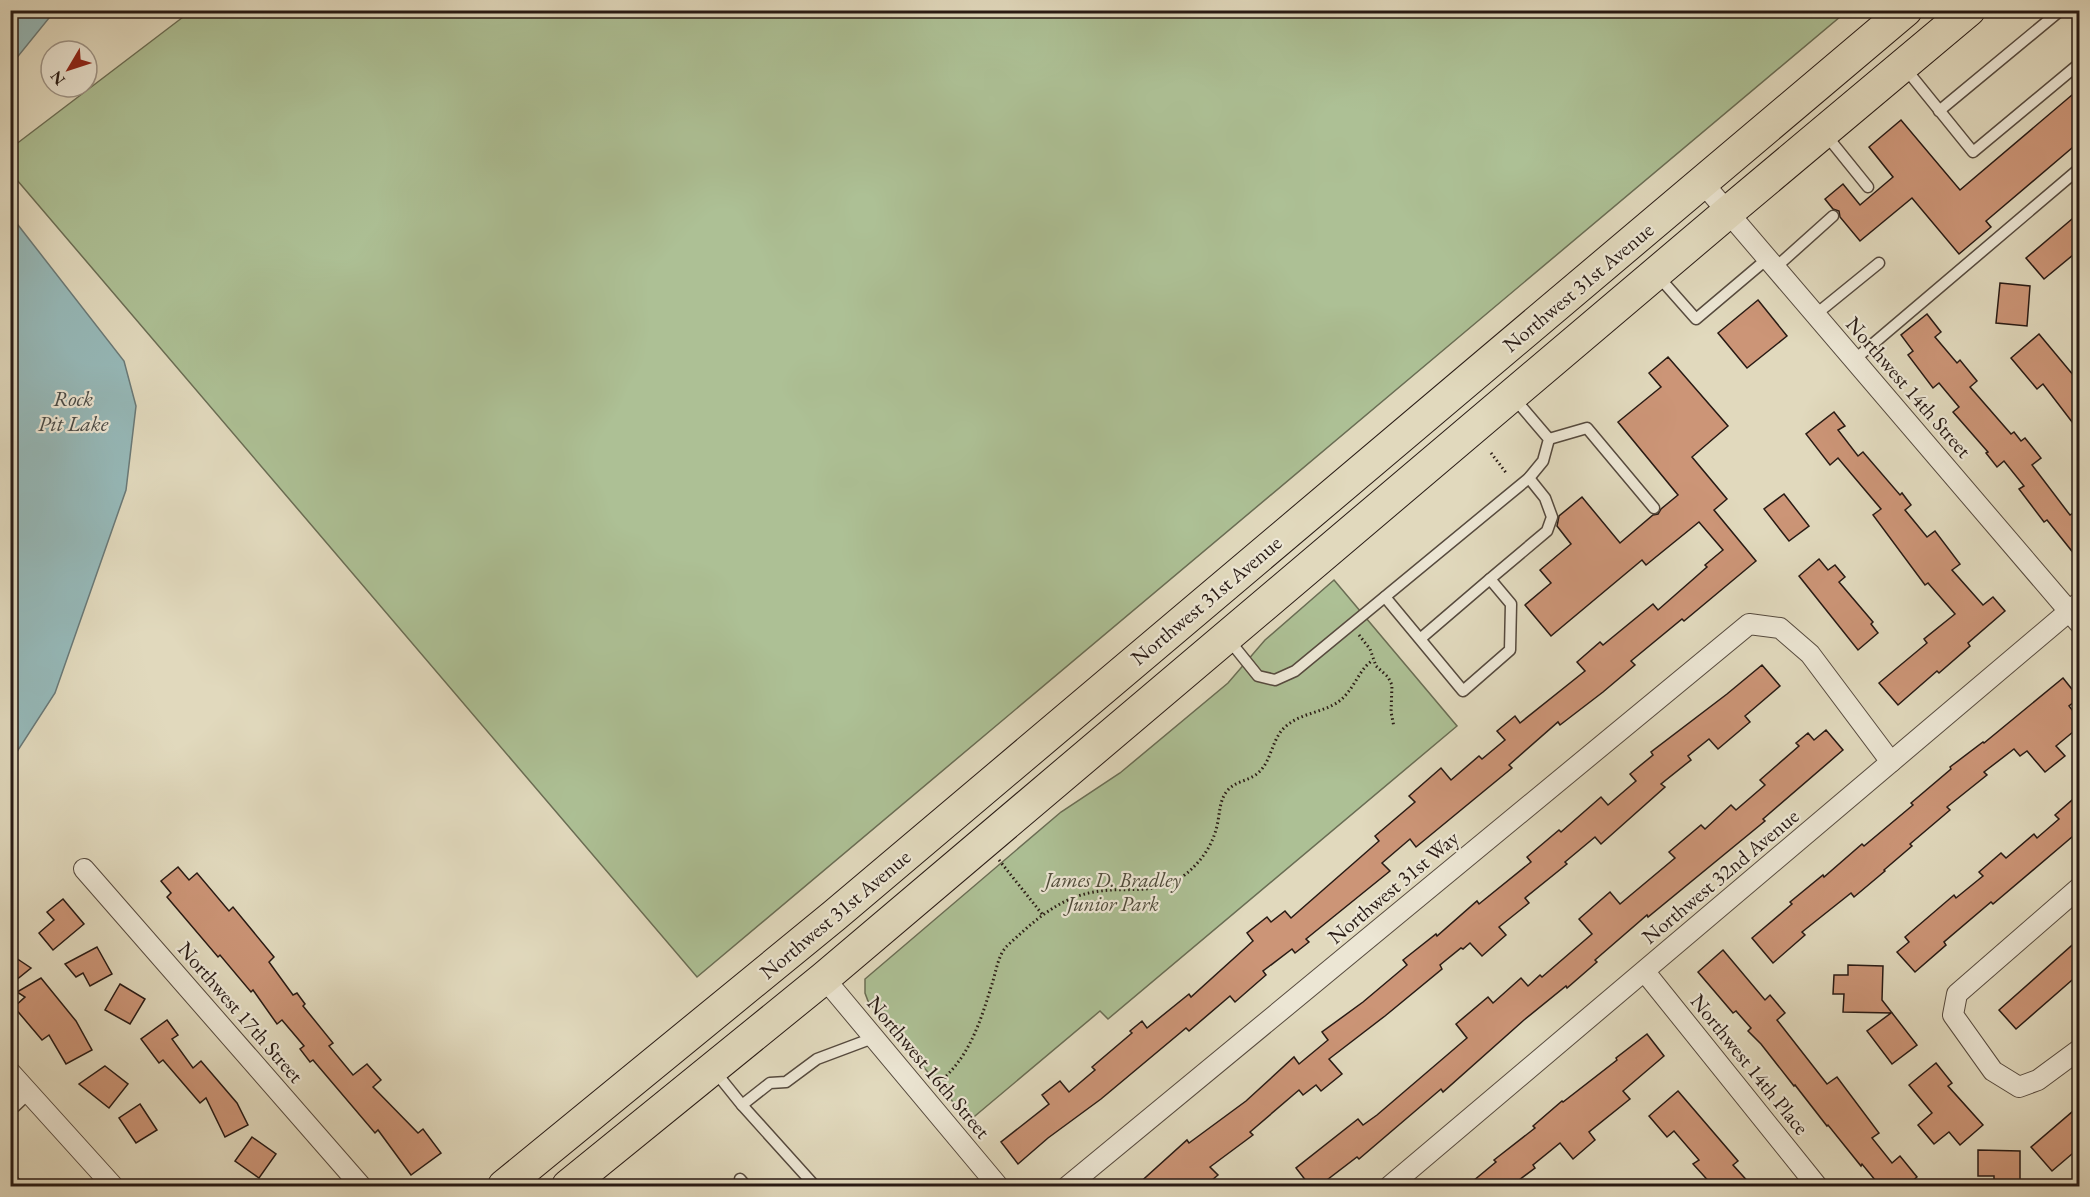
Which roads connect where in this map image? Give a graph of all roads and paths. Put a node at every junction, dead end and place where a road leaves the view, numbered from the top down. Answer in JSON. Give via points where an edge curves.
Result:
{"nodes":[{"id":1,"x":1906,"y":10,"type":"edge"},
{"id":2,"x":1969,"y":10,"type":"edge"},
{"id":3,"x":2061,"y":10,"type":"edge"},
{"id":4,"x":2079,"y":63,"type":"edge"},
{"id":5,"x":1903,"y":66,"type":"junction"},
{"id":6,"x":1939,"y":111,"type":"junction"},
{"id":7,"x":1824,"y":132,"type":"junction"},
{"id":8,"x":2079,"y":168,"type":"edge"},
{"id":9,"x":1702,"y":182,"type":"junction"},
{"id":10,"x":1868,"y":187,"type":"dead end"},
{"id":11,"x":1727,"y":213,"type":"junction"},
{"id":12,"x":1833,"y":216,"type":"dead end"},
{"id":13,"x":1771,"y":263,"type":"junction"},
{"id":14,"x":1879,"y":263,"type":"dead end"},
{"id":15,"x":1656,"y":273,"type":"junction"},
{"id":16,"x":1815,"y":315,"type":"junction"},
{"id":17,"x":1854,"y":360,"type":"junction"},
{"id":18,"x":1512,"y":396,"type":"junction"},
{"id":19,"x":1549,"y":439,"type":"junction"},
{"id":20,"x":1491,"y":453,"type":"dead end"},
{"id":21,"x":1507,"y":474,"type":"dead end"},
{"id":22,"x":1529,"y":478,"type":"junction"},
{"id":23,"x":1654,"y":508,"type":"dead end"},
{"id":24,"x":1490,"y":579,"type":"junction"},
{"id":25,"x":1385,"y":597,"type":"junction"},
{"id":26,"x":2076,"y":612,"type":"edge"},
{"id":27,"x":1357,"y":633,"type":"dead end"},
{"id":28,"x":1226,"y":638,"type":"junction"},
{"id":29,"x":1420,"y":639,"type":"junction"},
{"id":30,"x":1373,"y":660,"type":"junction"},
{"id":31,"x":1394,"y":727,"type":"dead end"},
{"id":32,"x":1891,"y":762,"type":"junction"},
{"id":33,"x":998,"y":859,"type":"dead end"},
{"id":34,"x":84,"y":868,"type":"dead end"},
{"id":35,"x":2079,"y":887,"type":"edge"},
{"id":36,"x":1042,"y":914,"type":"junction"},
{"id":37,"x":835,"y":915,"type":"junction"},
{"id":38,"x":1645,"y":972,"type":"junction"},
{"id":39,"x":824,"y":978,"type":"junction"},
{"id":40,"x":873,"y":1038,"type":"junction"},
{"id":41,"x":2079,"y":1049,"type":"edge"},
{"id":42,"x":712,"y":1068,"type":"junction"},
{"id":43,"x":10,"y":1072,"type":"edge"},
{"id":44,"x":935,"y":1086,"type":"dead end"},
{"id":45,"x":30,"y":1093,"type":"junction"},
{"id":46,"x":742,"y":1105,"type":"junction"},
{"id":47,"x":10,"y":1111,"type":"edge"},
{"id":48,"x":10,"y":1178,"type":"edge"},
{"id":49,"x":511,"y":1184,"type":"edge"},
{"id":50,"x":18,"y":1186,"type":"edge"},
{"id":51,"x":113,"y":1186,"type":"edge"},
{"id":52,"x":361,"y":1186,"type":"edge"},
{"id":53,"x":568,"y":1186,"type":"edge"},
{"id":54,"x":815,"y":1186,"type":"edge"},
{"id":55,"x":998,"y":1186,"type":"edge"},
{"id":56,"x":1068,"y":1186,"type":"edge"},
{"id":57,"x":1390,"y":1186,"type":"edge"},
{"id":58,"x":1817,"y":1186,"type":"edge"}],
"edges":[{"from":1,"to":9,"type":"main road","name":"Northwest 31st Avenue"},
{"from":2,"to":5,"type":"main road","name":"Northwest 31st Avenue"},
{"from":3,"to":6,"type":"lane"},
{"from":4,"to":6,"type":"lane","via":[[1973,152]]},
{"from":5,"to":6,"type":"lane"},
{"from":5,"to":7,"type":"main road","name":"Northwest 31st Avenue"},
{"from":7,"to":10,"type":"lane"},
{"from":7,"to":11,"type":"main road","name":"Northwest 31st Avenue"},
{"from":8,"to":17,"type":"lane"},
{"from":9,"to":11,"type":"street","name":"Northwest 14th Street"},
{"from":9,"to":37,"type":"main road","name":"Northwest 31st Avenue"},
{"from":11,"to":13,"type":"street","name":"Northwest 14th Street"},
{"from":11,"to":15,"type":"main road","name":"Northwest 31st Avenue"},
{"from":12,"to":13,"type":"lane"},
{"from":13,"to":15,"type":"lane","via":[[1696,320]]},
{"from":13,"to":16,"type":"street","name":"Northwest 14th Street"},
{"from":14,"to":16,"type":"lane"},
{"from":15,"to":18,"type":"main road","name":"Northwest 31st Avenue"},
{"from":16,"to":17,"type":"street","name":"Northwest 14th Street"},
{"from":17,"to":26,"type":"street","name":"Northwest 14th Street"},
{"from":18,"to":19,"type":"lane"},
{"from":18,"to":28,"type":"main road","name":"Northwest 31st Avenue"},
{"from":19,"to":22,"type":"lane","via":[[1543,461]]},
{"from":19,"to":23,"type":"lane","via":[[1587,428]]},
{"from":20,"to":21,"type":"path"},
{"from":22,"to":24,"type":"lane","via":[[1545,498],[1552,517],[1547,531]]},
{"from":22,"to":25,"type":"lane"},
{"from":24,"to":29,"type":"lane"},
{"from":24,"to":29,"type":"lane","via":[[1511,604],[1510,650],[1462,691]]},
{"from":25,"to":28,"type":"lane","via":[[1295,671],[1275,680],[1258,676]]},
{"from":25,"to":29,"type":"lane"},
{"from":26,"to":32,"type":"street","name":"Northwest 32nd Avenue"},
{"from":27,"to":30,"type":"path","via":[[1370,649]]},
{"from":28,"to":39,"type":"main road","name":"Northwest 31st Avenue"},
{"from":30,"to":31,"type":"path","via":[[1392,685]]},
{"from":30,"to":36,"type":"path","via":[[1340,701],[1287,725],[1278,735],[1264,767],[1227,791],[1206,854],[1181,878],[1151,889],[1094,892]]},
{"from":32,"to":38,"type":"street","name":"Northwest 32nd Avenue"},
{"from":32,"to":56,"type":"street","name":"Northwest 31st Way","via":[[1810,654],[1780,628],[1749,624]]},
{"from":33,"to":36,"type":"path"},
{"from":34,"to":52,"type":"street","name":"Northwest 17th Street"},
{"from":35,"to":41,"type":"street","via":[[1957,994],[1953,1014],[1993,1071],[2019,1087],[2038,1080]]},
{"from":36,"to":44,"type":"path","via":[[1005,948],[969,1048]]},
{"from":37,"to":39,"type":"main road","via":[[821,938],[819,958]]},
{"from":37,"to":49,"type":"main road","name":"Northwest 31st Avenue"},
{"from":38,"to":57,"type":"street","name":"Northwest 32nd Avenue"},
{"from":38,"to":58,"type":"street","name":"Northwest 14th Place"},
{"from":39,"to":40,"type":"street","name":"Northwest 16th Street"},
{"from":39,"to":42,"type":"main road","name":"Northwest 31st Avenue"},
{"from":40,"to":46,"type":"lane","via":[[817,1059],[786,1082],[770,1083]]},
{"from":40,"to":55,"type":"street","name":"Northwest 16th Street"},
{"from":42,"to":46,"type":"lane"},
{"from":42,"to":53,"type":"main road","name":"Northwest 31st Avenue"},
{"from":43,"to":45,"type":"street"},
{"from":45,"to":47,"type":"lane"},
{"from":45,"to":51,"type":"street"},
{"from":46,"to":54,"type":"lane"},
{"from":48,"to":50,"type":"lane"}]}
